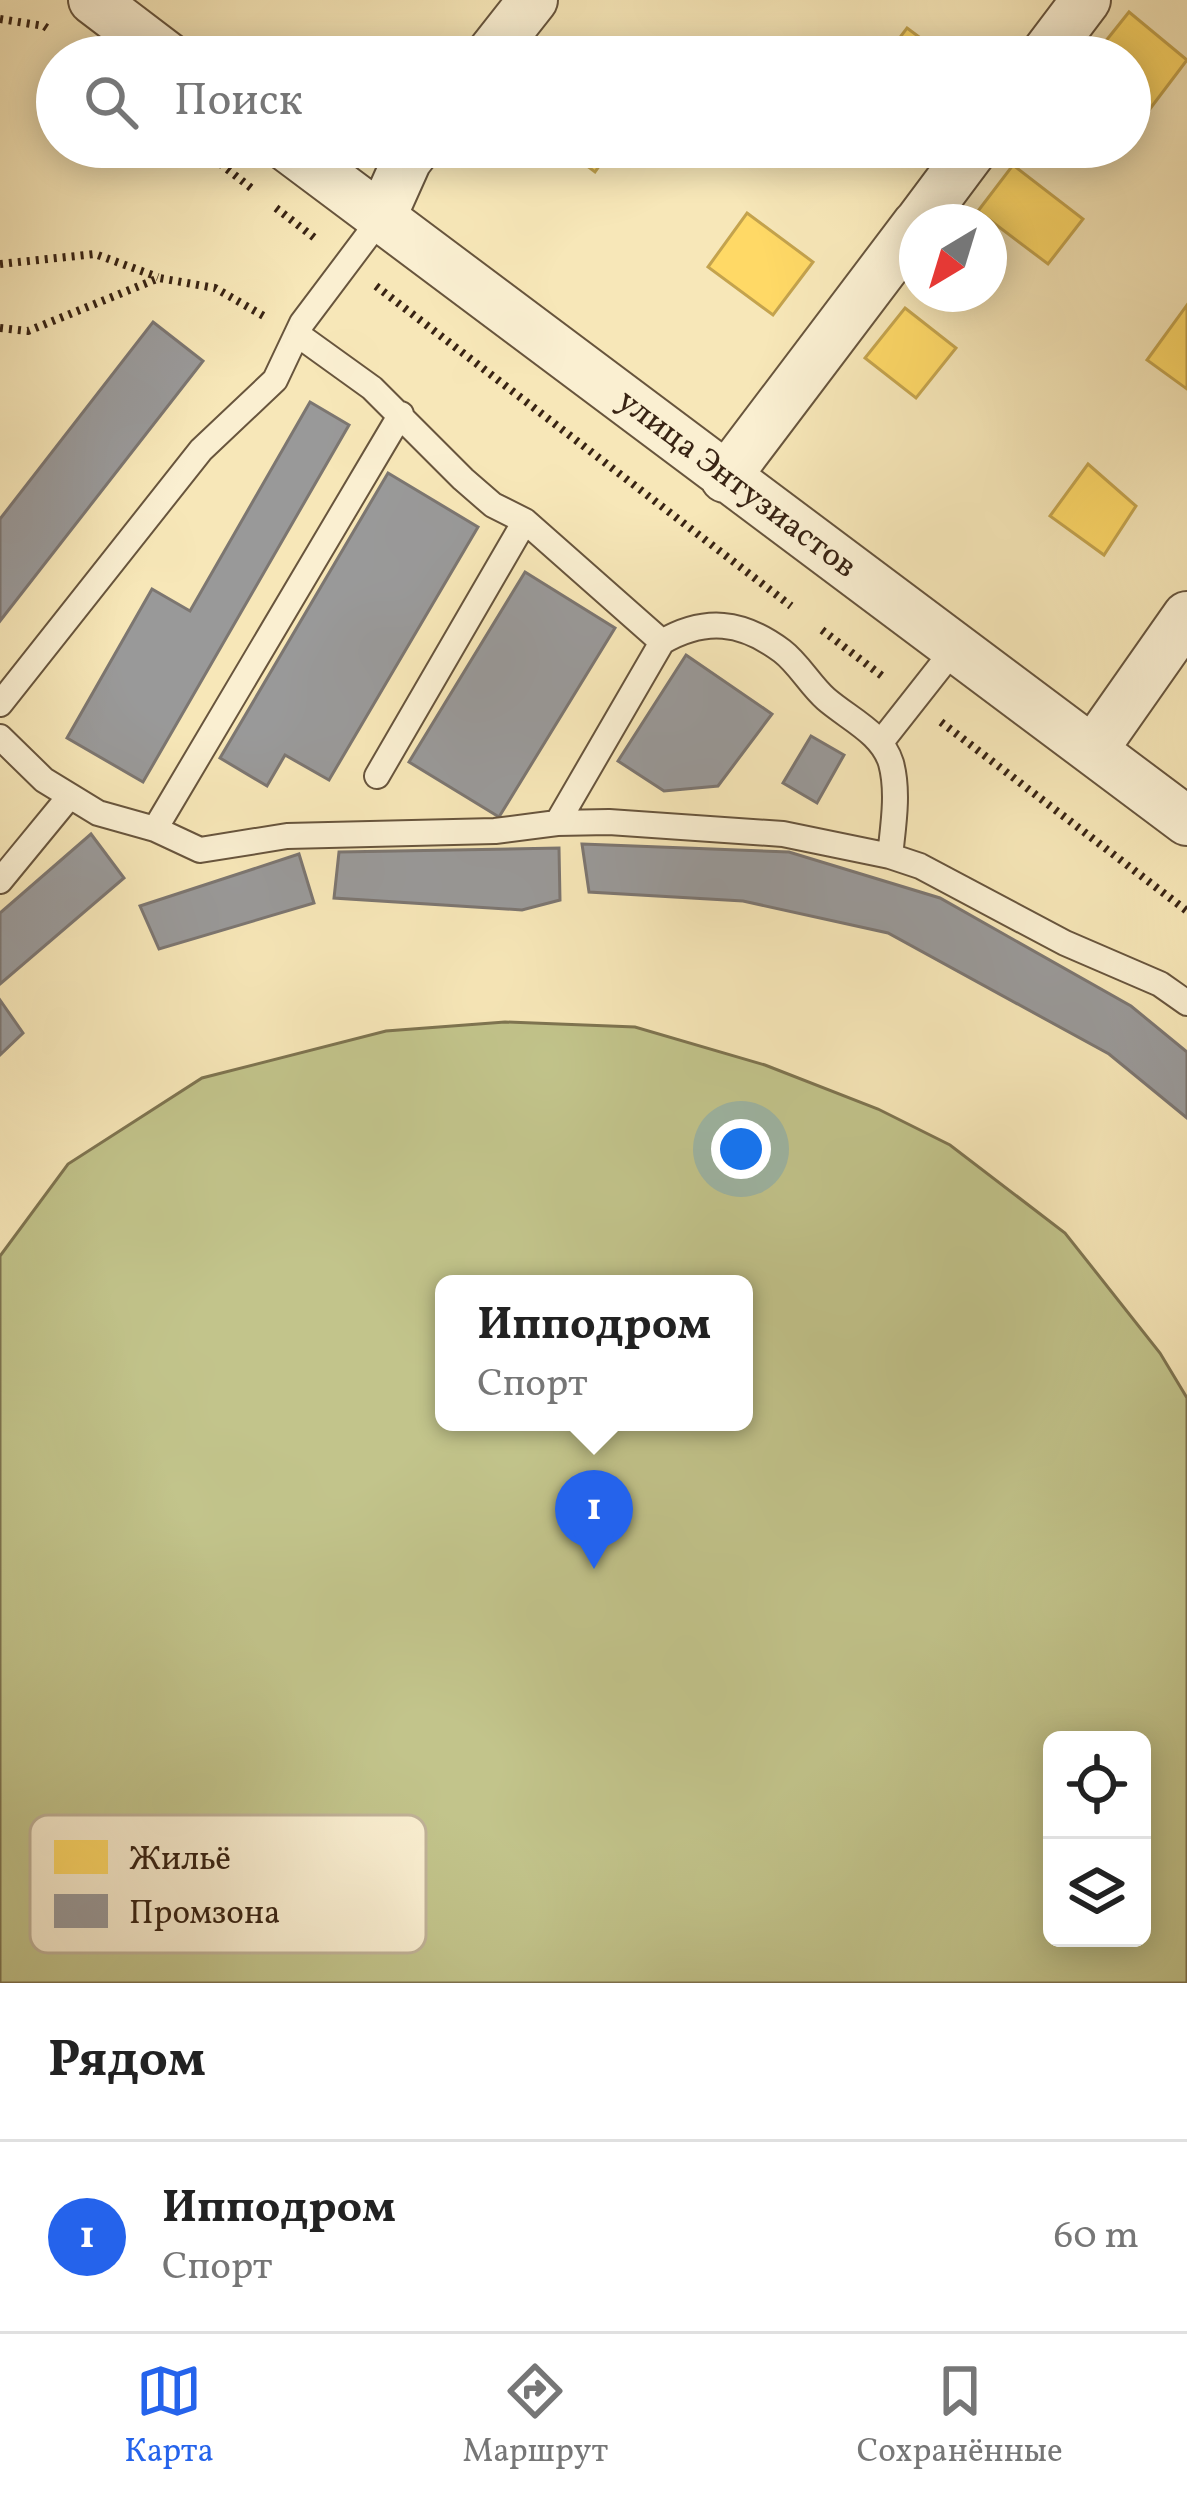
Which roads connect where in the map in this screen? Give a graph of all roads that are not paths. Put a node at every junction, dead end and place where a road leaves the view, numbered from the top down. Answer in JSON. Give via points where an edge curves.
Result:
{"nodes":[{"id":1,"x":93,"y":0,"type":"edge"},
{"id":2,"x":533,"y":0,"type":"edge"},
{"id":3,"x":1086,"y":0,"type":"edge"},
{"id":4,"x":140,"y":36,"type":"edge"},
{"id":5,"x":505,"y":36,"type":"edge"},
{"id":6,"x":1059,"y":36,"type":"edge"},
{"id":7,"x":315,"y":168,"type":"edge"},
{"id":8,"x":403,"y":168,"type":"edge"},
{"id":9,"x":959,"y":168,"type":"edge"},
{"id":10,"x":932,"y":204,"type":"edge"},
{"id":11,"x":381,"y":218,"type":"junction"},
{"id":12,"x":899,"y":248,"type":"edge"},
{"id":13,"x":297,"y":334,"type":"junction"},
{"id":14,"x":400,"y":414,"type":"junction"},
{"id":15,"x":725,"y":478,"type":"junction"},
{"id":16,"x":525,"y":521,"type":"junction"},
{"id":17,"x":1187,"y":616,"type":"edge"},
{"id":18,"x":662,"y":642,"type":"junction"},
{"id":19,"x":955,"y":647,"type":"junction"},
{"id":20,"x":0,"y":704,"type":"edge"},
{"id":21,"x":0,"y":736,"type":"edge"},
{"id":22,"x":881,"y":742,"type":"junction"},
{"id":23,"x":1093,"y":750,"type":"junction"},
{"id":24,"x":377,"y":776,"type":"dead end"},
{"id":25,"x":69,"y":796,"type":"junction"},
{"id":26,"x":1187,"y":821,"type":"edge"},
{"id":27,"x":556,"y":823,"type":"junction"},
{"id":28,"x":155,"y":829,"type":"junction"},
{"id":29,"x":890,"y":856,"type":"junction"},
{"id":30,"x":0,"y":881,"type":"edge"},
{"id":31,"x":1187,"y":1003,"type":"edge"}],
"edges":[{"from":1,"to":4,"type":"street"},
{"from":2,"to":5,"type":"street"},
{"from":3,"to":6,"type":"street"},
{"from":7,"to":11,"type":"street","name":"улица Энтузиастов"},
{"from":8,"to":11,"type":"street"},
{"from":9,"to":10,"type":"street"},
{"from":11,"to":13,"type":"lane"},
{"from":11,"to":15,"type":"street","name":"улица Энтузиастов"},
{"from":12,"to":15,"type":"street"},
{"from":13,"to":14,"type":"lane"},
{"from":13,"to":20,"type":"lane","via":[[275,380],[201,450]]},
{"from":14,"to":16,"type":"lane","via":[[493,505]]},
{"from":14,"to":28,"type":"lane"},
{"from":15,"to":19,"type":"street","name":"улица Энтузиастов"},
{"from":16,"to":18,"type":"lane"},
{"from":16,"to":24,"type":"lane"},
{"from":17,"to":23,"type":"street"},
{"from":18,"to":22,"type":"lane","via":[[688,627],[746,632],[783,652]]},
{"from":18,"to":27,"type":"lane"},
{"from":19,"to":22,"type":"lane"},
{"from":19,"to":23,"type":"street","name":"улица Энтузиастов"},
{"from":21,"to":25,"type":"lane"},
{"from":22,"to":29,"type":"lane","via":[[895,794]]},
{"from":23,"to":26,"type":"street","name":"улица Энтузиастов"},
{"from":25,"to":28,"type":"lane"},
{"from":25,"to":30,"type":"lane"},
{"from":27,"to":28,"type":"lane","via":[[287,836],[200,850]]},
{"from":27,"to":29,"type":"lane","via":[[783,834]]},
{"from":29,"to":31,"type":"lane"}]}
